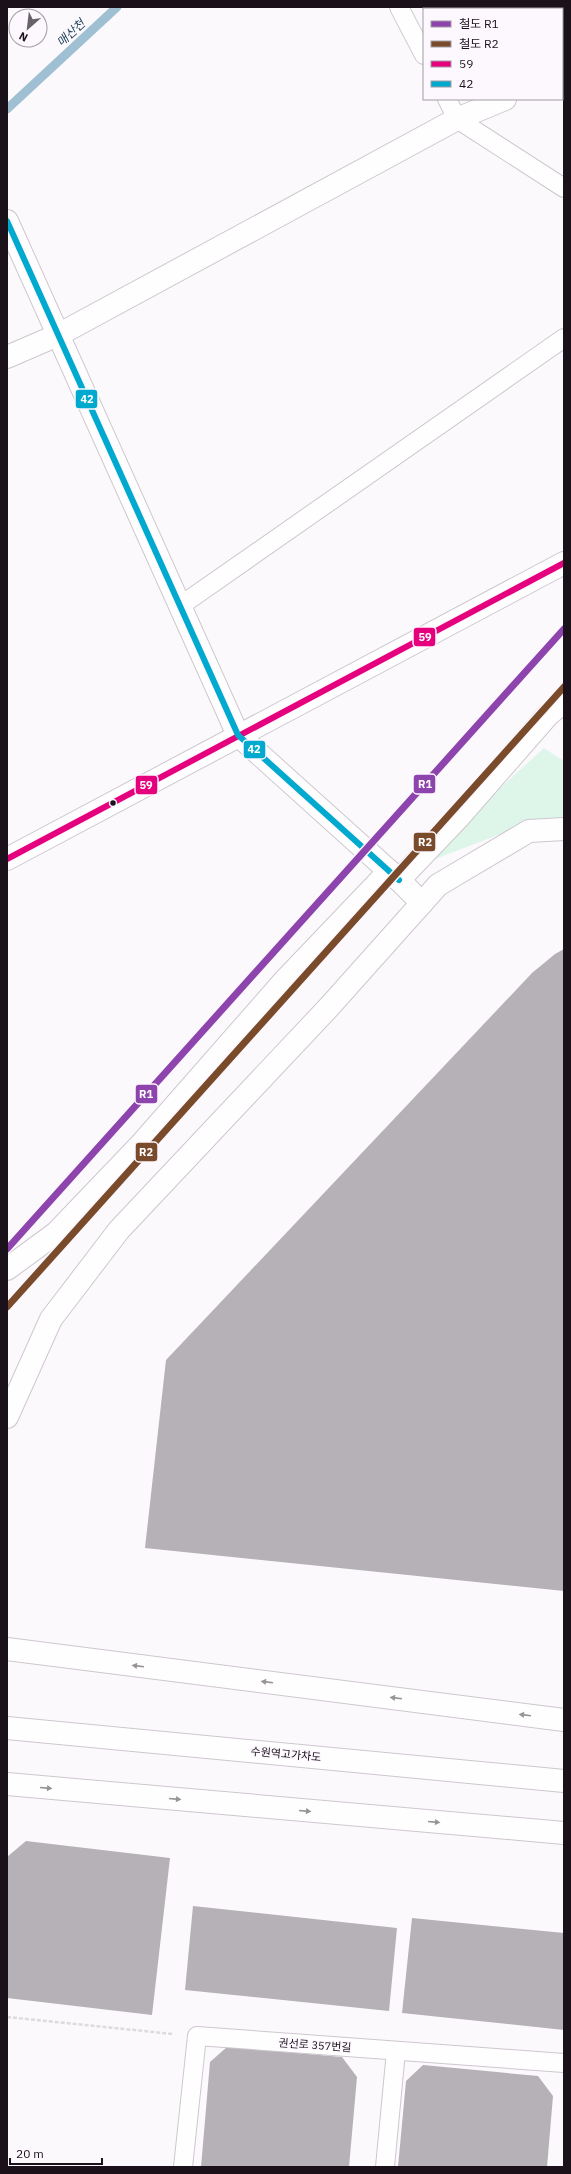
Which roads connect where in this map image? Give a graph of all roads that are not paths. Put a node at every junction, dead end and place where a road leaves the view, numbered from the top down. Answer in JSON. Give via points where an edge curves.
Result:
{"nodes":[{"id":1,"x":399,"y":7,"type":"edge"},
{"id":2,"x":423,"y":53,"type":"edge"},
{"id":3,"x":448,"y":100,"type":"edge"},
{"id":4,"x":503,"y":100,"type":"edge"},
{"id":5,"x":457,"y":119,"type":"junction"},
{"id":6,"x":564,"y":188,"type":"edge"},
{"id":7,"x":7,"y":221,"type":"edge"},
{"id":8,"x":58,"y":335,"type":"junction"},
{"id":9,"x":564,"y":338,"type":"edge"},
{"id":10,"x":7,"y":357,"type":"edge"},
{"id":11,"x":564,"y":563,"type":"edge"},
{"id":12,"x":180,"y":606,"type":"junction"},
{"id":13,"x":564,"y":702,"type":"edge"},
{"id":14,"x":238,"y":735,"type":"junction"},
{"id":15,"x":564,"y":828,"type":"edge"},
{"id":16,"x":7,"y":859,"type":"edge"},
{"id":17,"x":394,"y":876,"type":"junction"},
{"id":18,"x":422,"y":903,"type":"junction"},
{"id":19,"x":7,"y":1269,"type":"edge"},
{"id":20,"x":7,"y":1417,"type":"edge"},
{"id":21,"x":7,"y":1649,"type":"edge"},
{"id":22,"x":564,"y":1720,"type":"edge"},
{"id":23,"x":7,"y":1728,"type":"edge"},
{"id":24,"x":564,"y":1781,"type":"edge"},
{"id":25,"x":7,"y":1784,"type":"edge"},
{"id":26,"x":564,"y":1833,"type":"edge"},
{"id":27,"x":396,"y":2051,"type":"junction"},
{"id":28,"x":564,"y":2063,"type":"edge"},
{"id":29,"x":183,"y":2167,"type":"edge"},
{"id":30,"x":385,"y":2167,"type":"edge"}],
"edges":[{"from":1,"to":2,"type":"lane"},
{"from":3,"to":5,"type":"lane"},
{"from":4,"to":5,"type":"street"},
{"from":5,"to":6,"type":"lane"},
{"from":5,"to":8,"type":"street"},
{"from":7,"to":8,"type":"street"},
{"from":8,"to":10,"type":"street"},
{"from":8,"to":12,"type":"street"},
{"from":9,"to":12,"type":"lane"},
{"from":11,"to":14,"type":"street"},
{"from":12,"to":14,"type":"street"},
{"from":13,"to":17,"type":"street","via":[[548,716],[459,817]]},
{"from":14,"to":16,"type":"street"},
{"from":14,"to":17,"type":"street"},
{"from":15,"to":18,"type":"street","via":[[529,831],[438,885]]},
{"from":17,"to":18,"type":"street"},
{"from":17,"to":19,"type":"street","via":[[285,980],[143,1142],[56,1233]]},
{"from":18,"to":20,"type":"street","via":[[329,1007],[119,1230],[51,1319]]},
{"from":22,"to":21,"type":"street","one_way":true},
{"from":23,"to":24,"type":"street","name":"수원역고가차도"},
{"from":25,"to":26,"type":"street","one_way":true},
{"from":27,"to":28,"type":"lane","name":"권선로 357번길"},
{"from":27,"to":29,"type":"lane","name":"권선로 357번길","via":[[197,2036]]},
{"from":27,"to":30,"type":"lane"}]}
